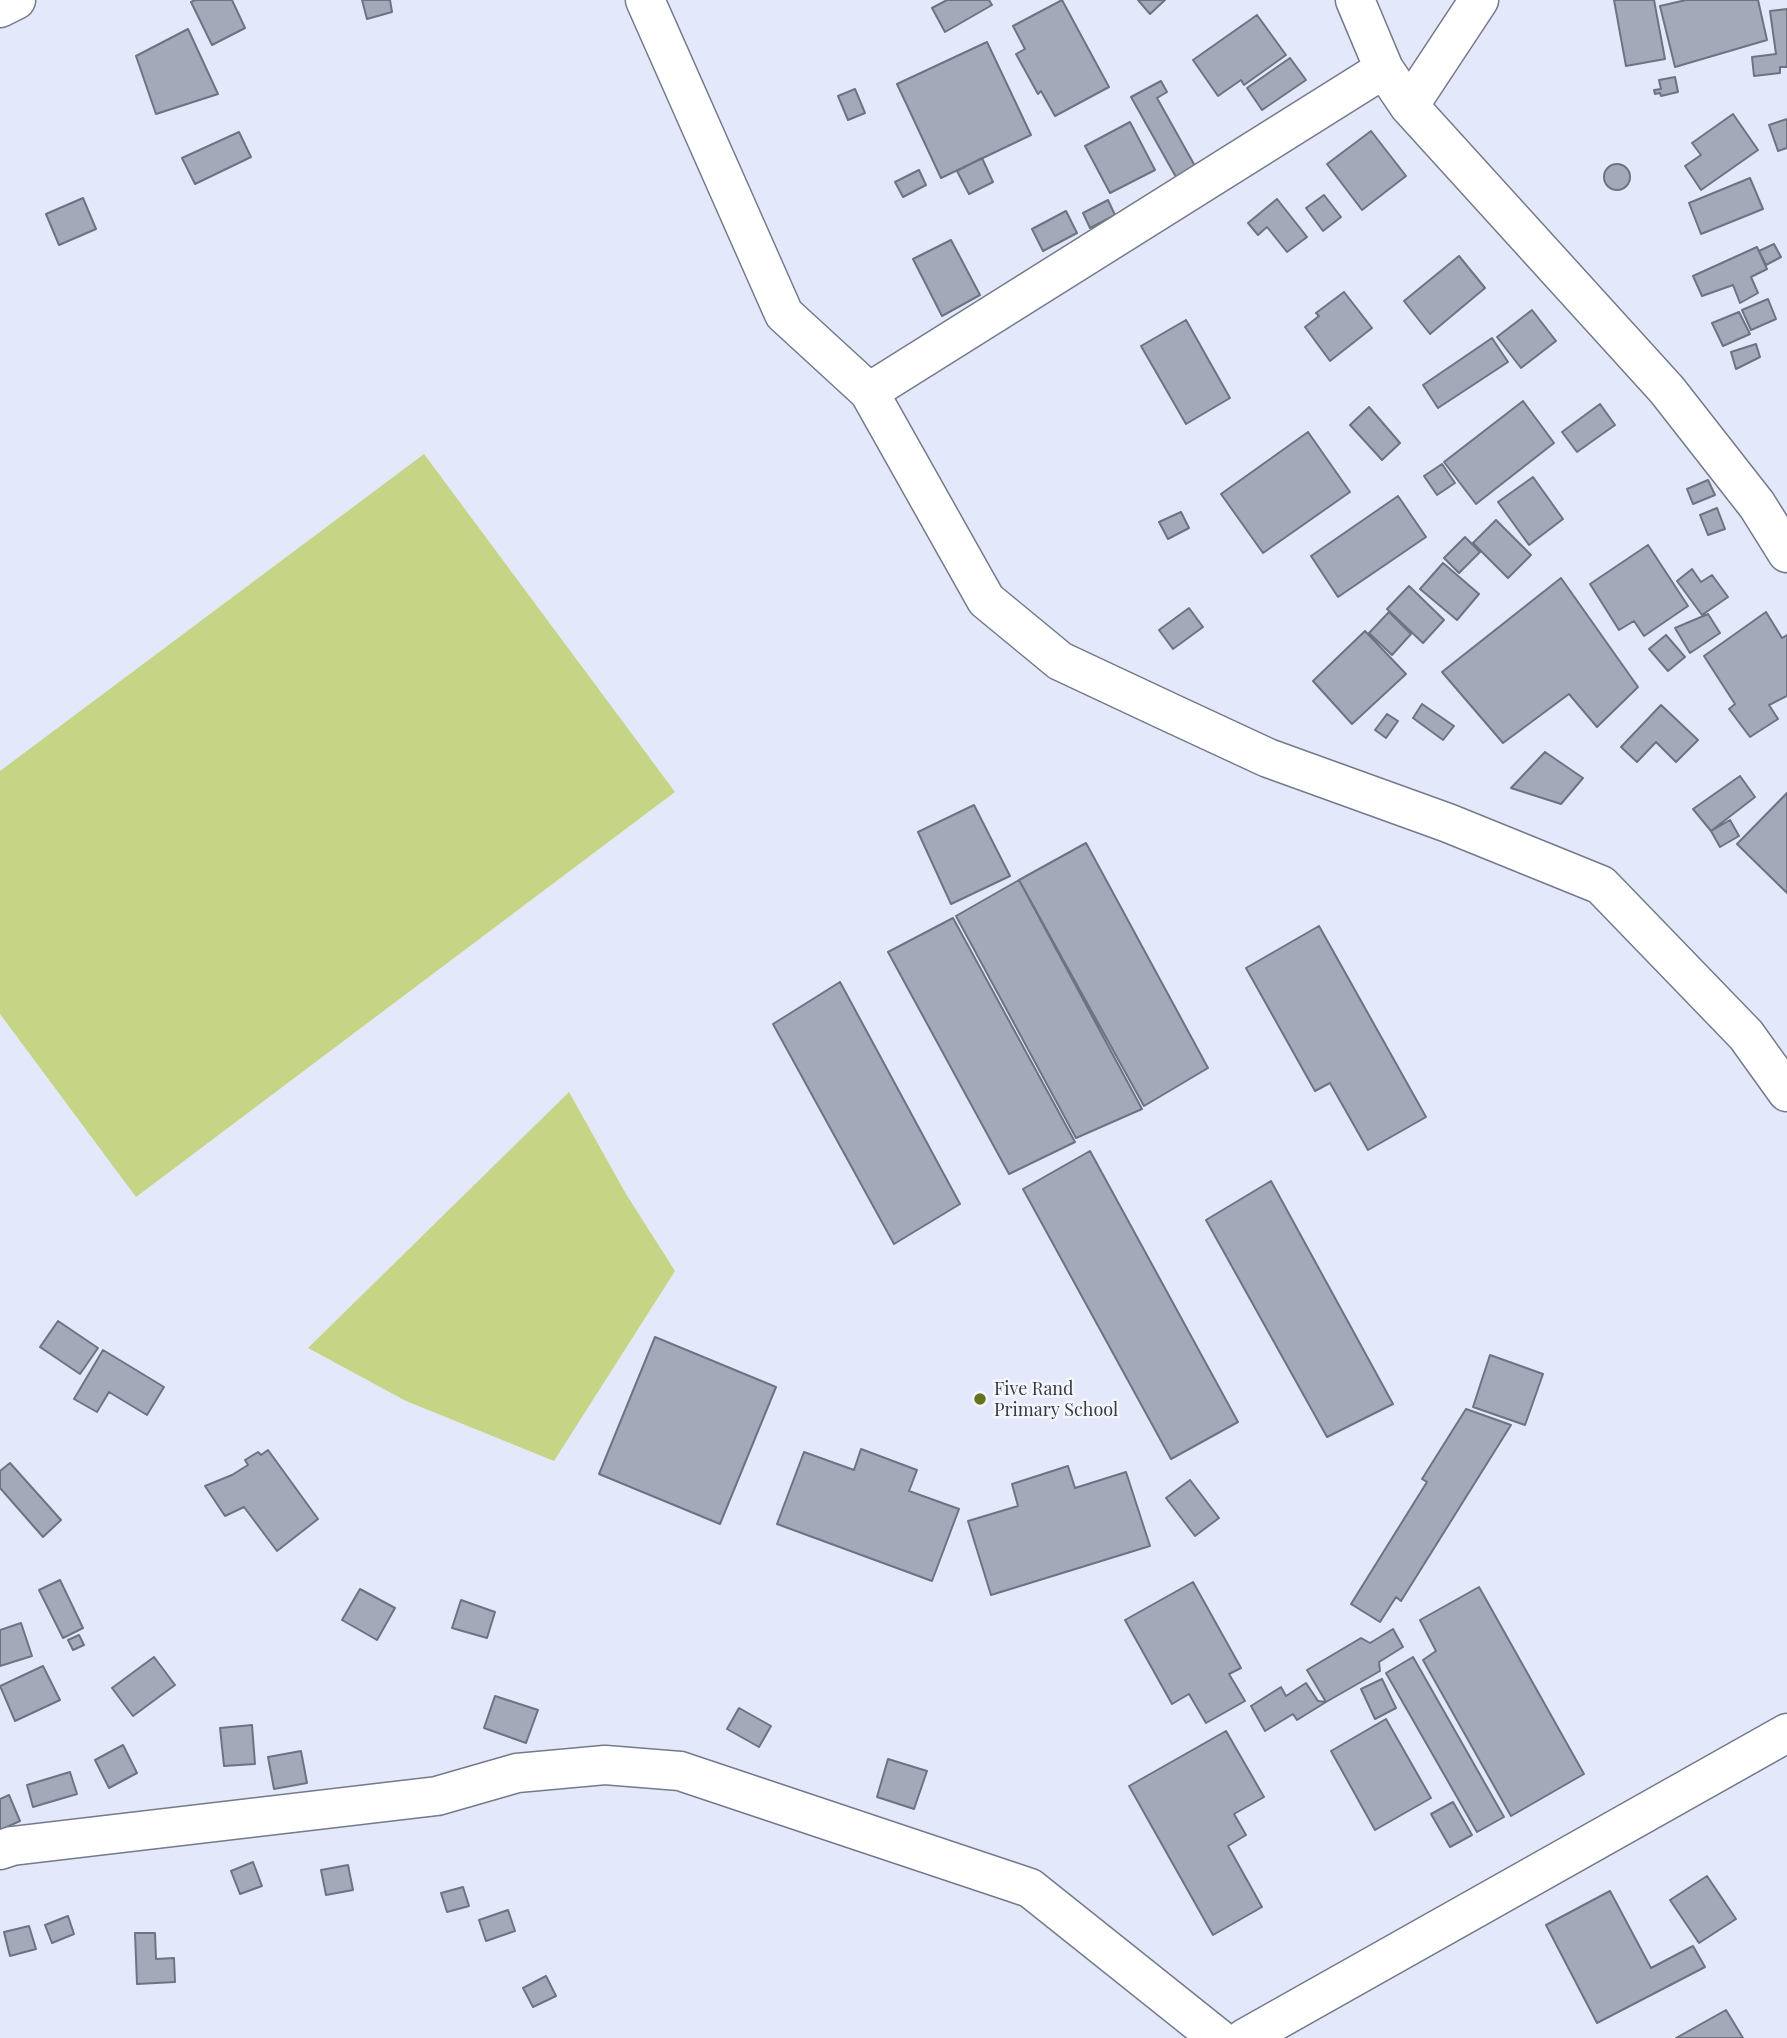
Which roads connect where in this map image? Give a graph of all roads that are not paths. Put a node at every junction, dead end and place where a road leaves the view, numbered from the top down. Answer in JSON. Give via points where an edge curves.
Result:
{"nodes":[{"id":1,"x":16,"y":0,"type":"edge"},
{"id":2,"x":645,"y":0,"type":"edge"},
{"id":3,"x":1355,"y":0,"type":"edge"},
{"id":4,"x":1479,"y":0,"type":"edge"},
{"id":5,"x":0,"y":8,"type":"edge"},
{"id":6,"x":1384,"y":69,"type":"junction"},
{"id":7,"x":1409,"y":106,"type":"junction"},
{"id":8,"x":869,"y":391,"type":"junction"},
{"id":9,"x":1787,"y":553,"type":"edge"},
{"id":10,"x":1787,"y":1092,"type":"edge"},
{"id":11,"x":1787,"y":1733,"type":"edge"},
{"id":12,"x":0,"y":1850,"type":"edge"},
{"id":13,"x":1218,"y":2038,"type":"edge"},
{"id":14,"x":1245,"y":2038,"type":"edge"}],
"edges":[{"from":1,"to":5,"type":"street"},
{"from":2,"to":8,"type":"street","via":[[784,314]]},
{"from":3,"to":6,"type":"street"},
{"from":4,"to":7,"type":"street"},
{"from":6,"to":7,"type":"street"},
{"from":6,"to":8,"type":"street"},
{"from":7,"to":9,"type":"street","via":[[1667,390],[1757,505]]},
{"from":8,"to":10,"type":"street","via":[[986,600],[1059,661],[1268,758],[1601,885],[1746,1035]]},
{"from":11,"to":14,"type":"street"},
{"from":12,"to":13,"type":"street","via":[[437,1796],[517,1773],[605,1765],[680,1771],[1030,1888]]}]}
